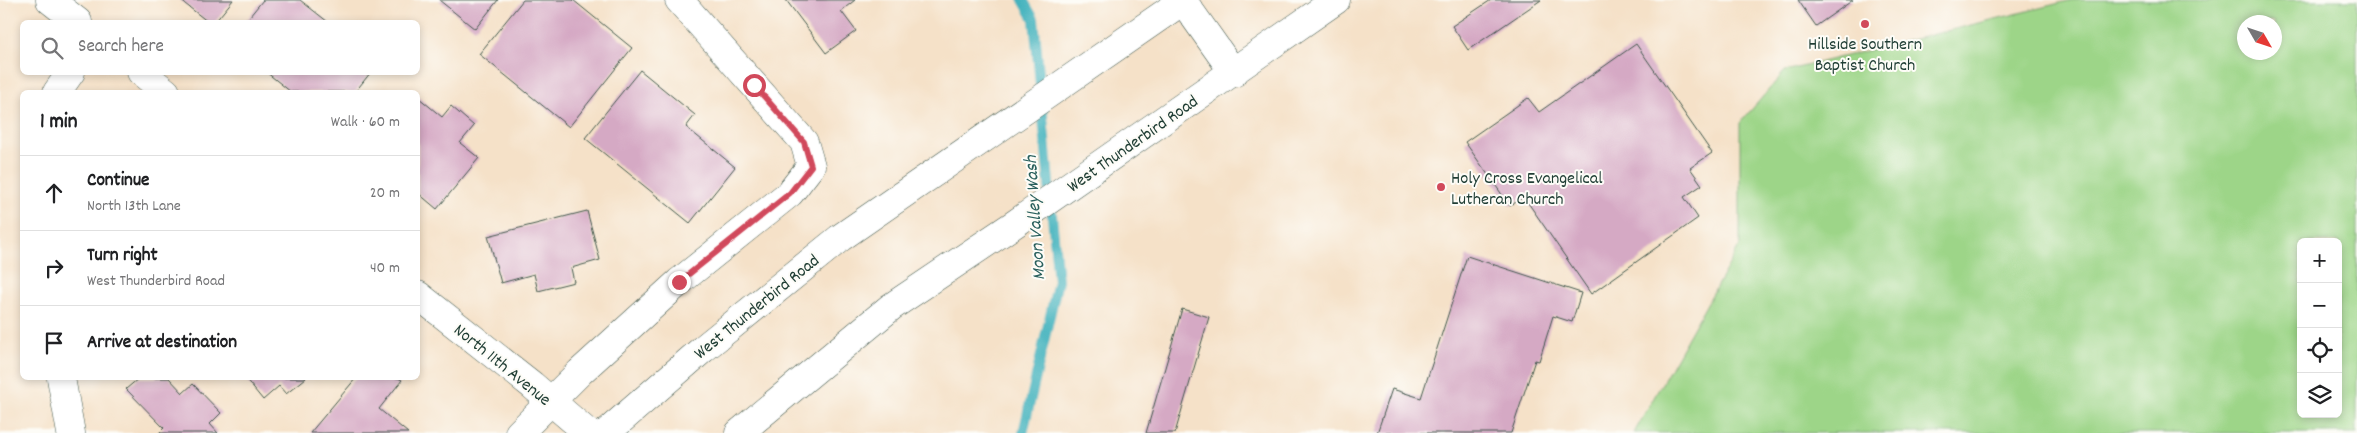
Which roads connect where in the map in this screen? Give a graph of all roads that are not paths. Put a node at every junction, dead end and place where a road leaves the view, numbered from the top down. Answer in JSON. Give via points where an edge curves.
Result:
{"nodes":[{"id":1,"x":50,"y":0,"type":"edge"},
{"id":2,"x":678,"y":0,"type":"edge"},
{"id":3,"x":1184,"y":0,"type":"edge"},
{"id":4,"x":1336,"y":0,"type":"edge"},
{"id":5,"x":75,"y":20,"type":"edge"},
{"id":6,"x":1234,"y":73,"type":"junction"},
{"id":7,"x":69,"y":75,"type":"edge"},
{"id":8,"x":145,"y":75,"type":"edge"},
{"id":9,"x":58,"y":90,"type":"edge"},
{"id":10,"x":164,"y":90,"type":"edge"},
{"id":11,"x":420,"y":297,"type":"edge"},
{"id":12,"x":62,"y":380,"type":"edge"},
{"id":13,"x":550,"y":401,"type":"junction"},
{"id":14,"x":71,"y":433,"type":"edge"},
{"id":15,"x":519,"y":433,"type":"edge"},
{"id":16,"x":588,"y":433,"type":"edge"},
{"id":17,"x":606,"y":433,"type":"edge"},
{"id":18,"x":739,"y":433,"type":"edge"}],
"edges":[{"from":1,"to":5,"type":"main road"},
{"from":2,"to":13,"type":"main road","via":[[804,142],[811,166],[790,193],[679,282]]},
{"from":3,"to":6,"type":"main road"},
{"from":3,"to":17,"type":"main road","name":"West Thunderbird Road","via":[[840,238]]},
{"from":4,"to":6,"type":"main road","name":"West Thunderbird Road"},
{"from":6,"to":18,"type":"main road","name":"West Thunderbird Road","via":[[891,307]]},
{"from":7,"to":9,"type":"main road"},
{"from":8,"to":10,"type":"main road"},
{"from":11,"to":13,"type":"main road","name":"North 11th Avenue"},
{"from":12,"to":14,"type":"main road"},
{"from":13,"to":15,"type":"main road"},
{"from":13,"to":16,"type":"main road","name":"North 11th Avenue"}]}
